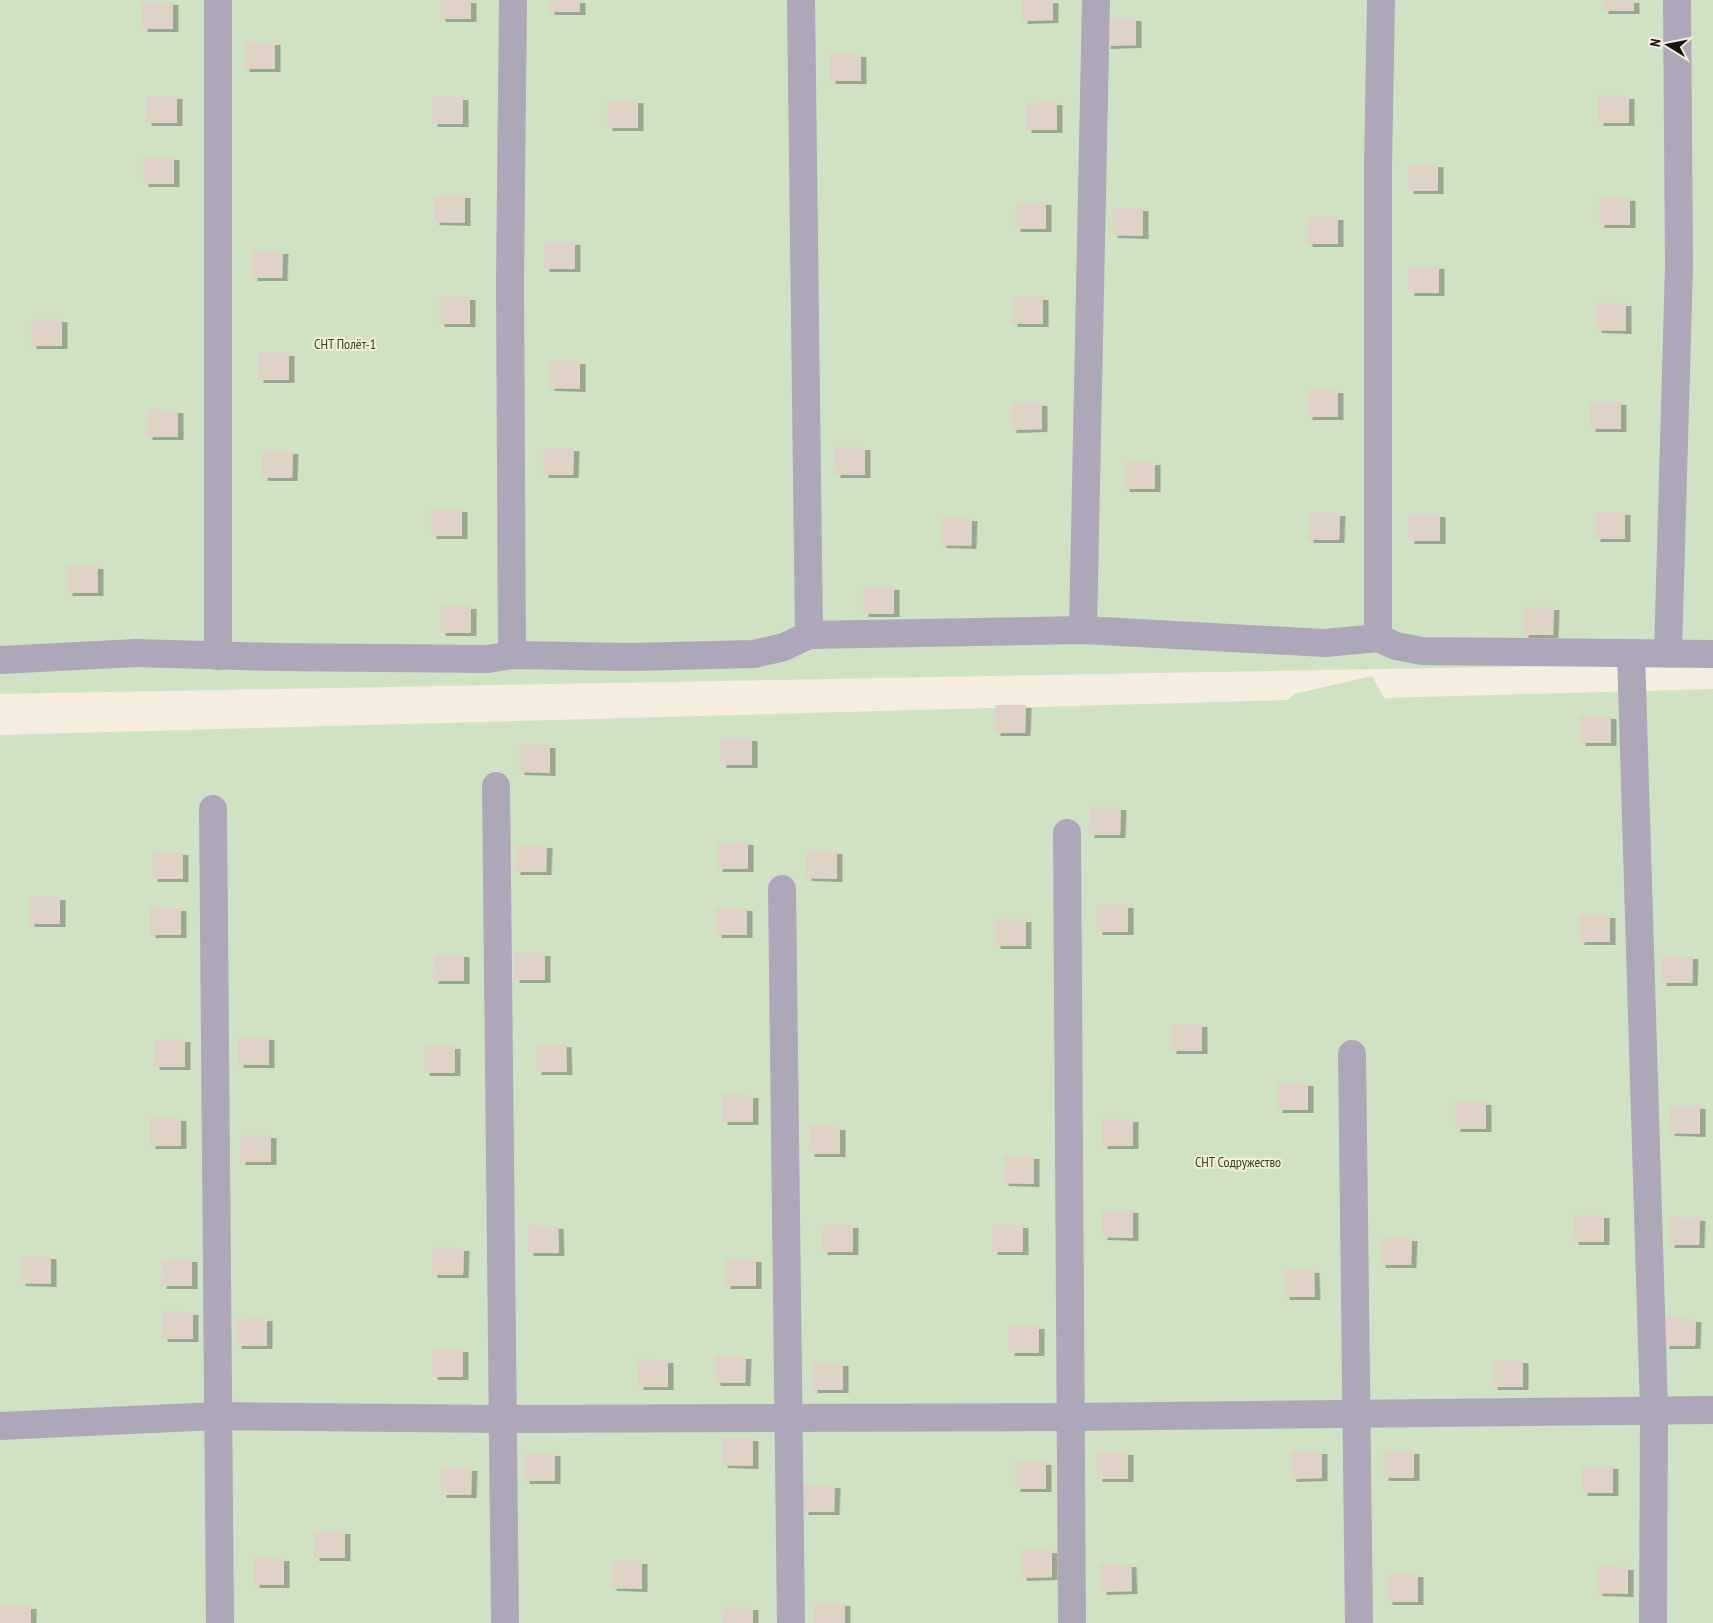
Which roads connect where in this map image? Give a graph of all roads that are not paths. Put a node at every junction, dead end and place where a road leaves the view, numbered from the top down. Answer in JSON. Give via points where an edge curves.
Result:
{"nodes":[{"id":1,"x":218,"y":0,"type":"edge"},
{"id":2,"x":513,"y":0,"type":"edge"},
{"id":3,"x":801,"y":0,"type":"edge"},
{"id":4,"x":1096,"y":0,"type":"edge"},
{"id":5,"x":1381,"y":0,"type":"edge"},
{"id":6,"x":1677,"y":0,"type":"edge"},
{"id":7,"x":1082,"y":630,"type":"junction"},
{"id":8,"x":808,"y":636,"type":"junction"},
{"id":9,"x":1378,"y":638,"type":"junction"},
{"id":10,"x":1631,"y":653,"type":"junction"},
{"id":11,"x":1668,"y":653,"type":"junction"},
{"id":12,"x":1713,"y":654,"type":"edge"},
{"id":13,"x":512,"y":655,"type":"junction"},
{"id":14,"x":218,"y":656,"type":"junction"},
{"id":15,"x":0,"y":660,"type":"edge"},
{"id":16,"x":496,"y":786,"type":"dead end"},
{"id":17,"x":214,"y":809,"type":"dead end"},
{"id":18,"x":1067,"y":833,"type":"dead end"},
{"id":19,"x":782,"y":889,"type":"dead end"},
{"id":20,"x":1352,"y":1054,"type":"dead end"},
{"id":21,"x":1654,"y":1410,"type":"junction"},
{"id":22,"x":1713,"y":1410,"type":"edge"},
{"id":23,"x":1357,"y":1412,"type":"junction"},
{"id":24,"x":217,"y":1416,"type":"junction"},
{"id":25,"x":787,"y":1417,"type":"junction"},
{"id":26,"x":1069,"y":1417,"type":"junction"},
{"id":27,"x":501,"y":1419,"type":"junction"},
{"id":28,"x":0,"y":1426,"type":"edge"},
{"id":29,"x":220,"y":1623,"type":"edge"},
{"id":30,"x":505,"y":1623,"type":"edge"},
{"id":31,"x":791,"y":1623,"type":"edge"},
{"id":32,"x":1072,"y":1623,"type":"edge"},
{"id":33,"x":1359,"y":1623,"type":"edge"},
{"id":34,"x":1653,"y":1623,"type":"edge"}],
"edges":[{"from":1,"to":14,"type":"street"},
{"from":2,"to":13,"type":"street","via":[[510,283]]},
{"from":3,"to":8,"type":"street"},
{"from":4,"to":7,"type":"street"},
{"from":5,"to":9,"type":"street"},
{"from":6,"to":11,"type":"street","via":[[1679,266]]},
{"from":7,"to":8,"type":"street"},
{"from":7,"to":9,"type":"street","via":[[1325,643]]},
{"from":8,"to":13,"type":"street","via":[[784,647],[754,654]]},
{"from":9,"to":10,"type":"street","via":[[1396,646],[1422,651]]},
{"from":10,"to":11,"type":"street"},
{"from":10,"to":21,"type":"street"},
{"from":11,"to":12,"type":"street"},
{"from":13,"to":14,"type":"street","via":[[488,659]]},
{"from":14,"to":15,"type":"street","via":[[136,653]]},
{"from":16,"to":27,"type":"street"},
{"from":17,"to":24,"type":"street"},
{"from":18,"to":26,"type":"street"},
{"from":19,"to":25,"type":"street"},
{"from":20,"to":23,"type":"street"},
{"from":21,"to":22,"type":"street"},
{"from":21,"to":23,"type":"street"},
{"from":21,"to":34,"type":"street"},
{"from":23,"to":26,"type":"street"},
{"from":23,"to":33,"type":"street"},
{"from":24,"to":27,"type":"street"},
{"from":24,"to":28,"type":"street"},
{"from":24,"to":29,"type":"street"},
{"from":25,"to":26,"type":"street"},
{"from":25,"to":27,"type":"street"},
{"from":25,"to":31,"type":"street"},
{"from":26,"to":32,"type":"street"},
{"from":27,"to":30,"type":"street"}]}
